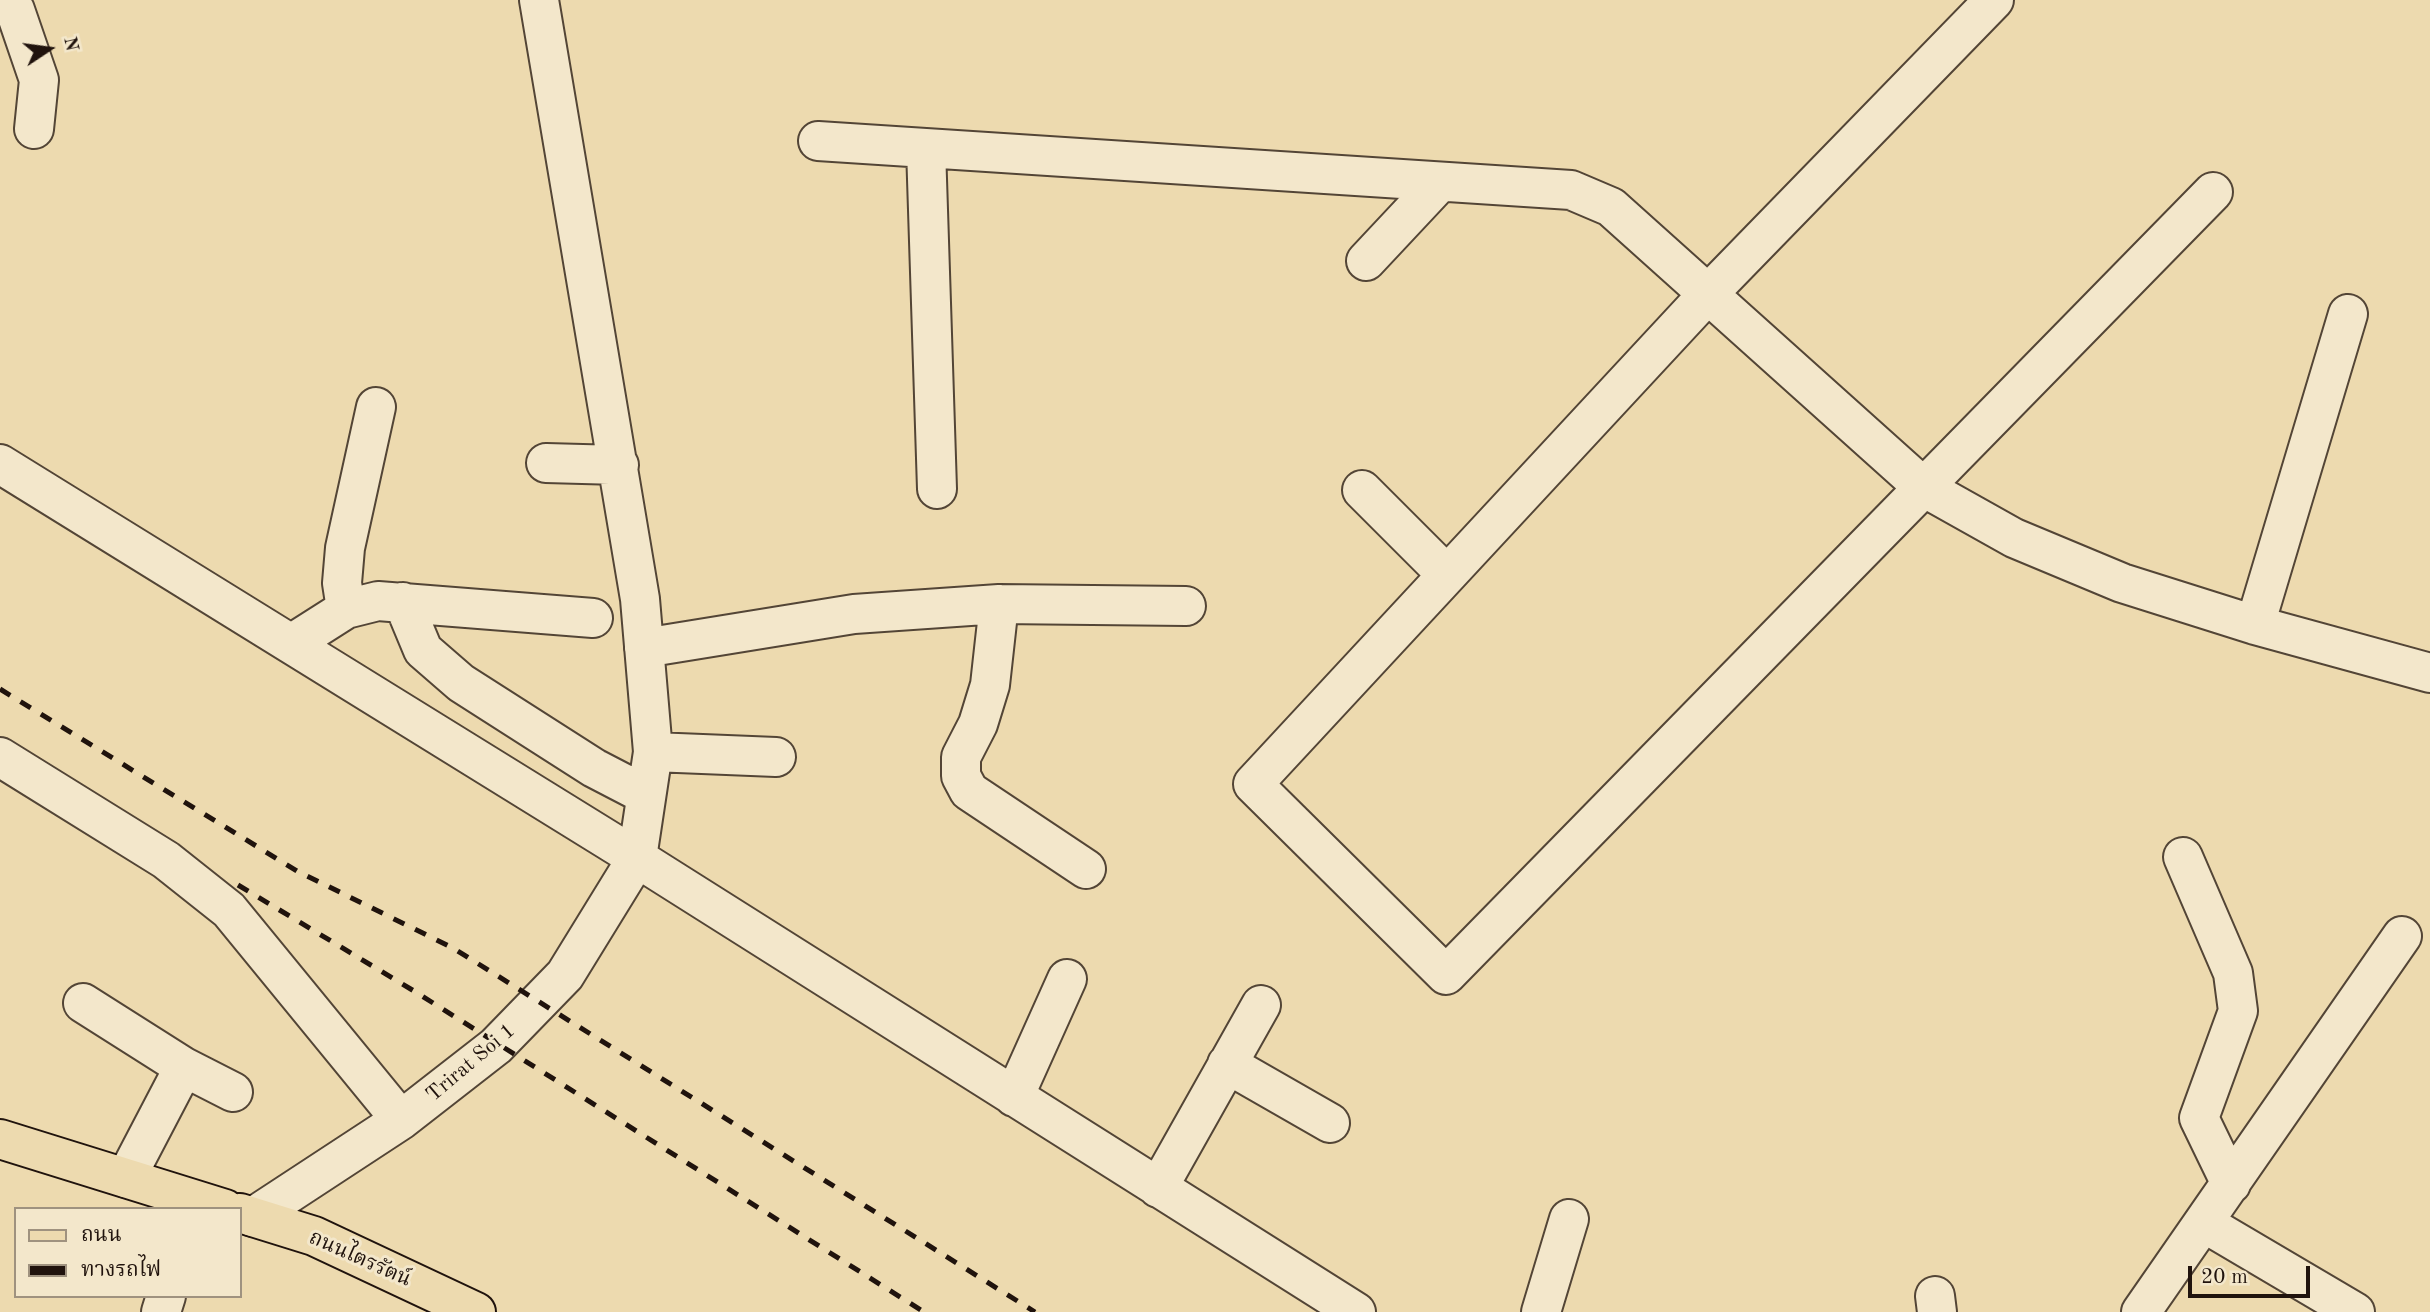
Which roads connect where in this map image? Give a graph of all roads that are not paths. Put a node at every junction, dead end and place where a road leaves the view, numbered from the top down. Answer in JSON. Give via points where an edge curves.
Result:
{"nodes":[{"id":1,"x":1,"y":0,"type":"edge"},
{"id":2,"x":539,"y":0,"type":"edge"},
{"id":3,"x":1994,"y":0,"type":"edge"},
{"id":4,"x":34,"y":129,"type":"dead end"},
{"id":5,"x":818,"y":141,"type":"dead end"},
{"id":6,"x":926,"y":148,"type":"junction"},
{"id":7,"x":1440,"y":182,"type":"junction"},
{"id":8,"x":2213,"y":192,"type":"dead end"},
{"id":9,"x":1366,"y":261,"type":"dead end"},
{"id":10,"x":1707,"y":295,"type":"junction"},
{"id":11,"x":2348,"y":314,"type":"dead end"},
{"id":12,"x":376,"y":407,"type":"dead end"},
{"id":13,"x":546,"y":463,"type":"dead end"},
{"id":14,"x":0,"y":464,"type":"edge"},
{"id":15,"x":619,"y":466,"type":"junction"},
{"id":16,"x":1923,"y":486,"type":"junction"},
{"id":17,"x":937,"y":489,"type":"dead end"},
{"id":18,"x":1362,"y":490,"type":"dead end"},
{"id":19,"x":1447,"y":575,"type":"junction"},
{"id":20,"x":403,"y":601,"type":"junction"},
{"id":21,"x":999,"y":604,"type":"junction"},
{"id":22,"x":1186,"y":606,"type":"dead end"},
{"id":23,"x":346,"y":608,"type":"junction"},
{"id":24,"x":593,"y":618,"type":"dead end"},
{"id":25,"x":2255,"y":625,"type":"junction"},
{"id":26,"x":291,"y":644,"type":"junction"},
{"id":27,"x":644,"y":649,"type":"junction"},
{"id":28,"x":2430,"y":673,"type":"edge"},
{"id":29,"x":653,"y":752,"type":"junction"},
{"id":30,"x":0,"y":757,"type":"edge"},
{"id":31,"x":776,"y":757,"type":"dead end"},
{"id":32,"x":646,"y":795,"type":"junction"},
{"id":33,"x":2183,"y":857,"type":"dead end"},
{"id":34,"x":637,"y":858,"type":"junction"},
{"id":35,"x":1086,"y":869,"type":"dead end"},
{"id":36,"x":2402,"y":936,"type":"dead end"},
{"id":37,"x":1067,"y":979,"type":"dead end"},
{"id":38,"x":83,"y":1003,"type":"dead end"},
{"id":39,"x":1261,"y":1005,"type":"dead end"},
{"id":40,"x":1227,"y":1064,"type":"junction"},
{"id":41,"x":184,"y":1067,"type":"junction"},
{"id":42,"x":233,"y":1092,"type":"dead end"},
{"id":43,"x":1014,"y":1097,"type":"junction"},
{"id":44,"x":401,"y":1120,"type":"junction"},
{"id":45,"x":1330,"y":1123,"type":"dead end"},
{"id":46,"x":0,"y":1139,"type":"edge"},
{"id":47,"x":126,"y":1178,"type":"junction"},
{"id":48,"x":2231,"y":1184,"type":"junction"},
{"id":49,"x":1158,"y":1188,"type":"junction"},
{"id":50,"x":213,"y":1207,"type":"edge"},
{"id":51,"x":228,"y":1207,"type":"edge"},
{"id":52,"x":242,"y":1216,"type":"edge"},
{"id":53,"x":1569,"y":1219,"type":"dead end"},
{"id":54,"x":2204,"y":1223,"type":"junction"},
{"id":55,"x":476,"y":1312,"type":"edge"},
{"id":56,"x":1356,"y":1312,"type":"edge"},
{"id":57,"x":1541,"y":1312,"type":"edge"},
{"id":58,"x":2141,"y":1312,"type":"edge"},
{"id":59,"x":2355,"y":1312,"type":"edge"}],
"edges":[{"from":1,"to":4,"type":"street","via":[[15,10],[39,80]]},
{"from":2,"to":15,"type":"street"},
{"from":3,"to":10,"type":"street"},
{"from":5,"to":6,"type":"street"},
{"from":6,"to":7,"type":"street"},
{"from":6,"to":17,"type":"street"},
{"from":7,"to":9,"type":"street"},
{"from":7,"to":10,"type":"street","via":[[1571,190],[1611,207]]},
{"from":8,"to":16,"type":"street"},
{"from":10,"to":16,"type":"street"},
{"from":10,"to":19,"type":"street"},
{"from":11,"to":25,"type":"street"},
{"from":12,"to":23,"type":"street","via":[[345,548],[342,583]]},
{"from":13,"to":15,"type":"street"},
{"from":14,"to":26,"type":"street"},
{"from":15,"to":27,"type":"street"},
{"from":16,"to":19,"type":"street","via":[[1446,975],[1253,784]]},
{"from":16,"to":25,"type":"street","via":[[2014,538],[2122,583]]},
{"from":18,"to":19,"type":"street"},
{"from":20,"to":23,"type":"street"},
{"from":20,"to":24,"type":"street"},
{"from":20,"to":32,"type":"street","via":[[423,650],[461,683],[593,768]]},
{"from":21,"to":22,"type":"street"},
{"from":21,"to":27,"type":"street","via":[[854,614]]},
{"from":21,"to":35,"type":"street","via":[[990,685],[961,757],[961,776],[969,791]]},
{"from":23,"to":26,"type":"street"},
{"from":25,"to":28,"type":"street"},
{"from":26,"to":34,"type":"street"},
{"from":27,"to":29,"type":"street"},
{"from":29,"to":31,"type":"street"},
{"from":29,"to":32,"type":"street"},
{"from":30,"to":44,"type":"street","via":[[166,860],[229,910]]},
{"from":32,"to":34,"type":"street"},
{"from":33,"to":48,"type":"street","via":[[2233,973],[2238,1011],[2199,1118]]},
{"from":34,"to":43,"type":"street"},
{"from":34,"to":44,"type":"street","name":"Trirat Soi 1","via":[[565,975],[496,1046]]},
{"from":36,"to":48,"type":"street"},
{"from":37,"to":43,"type":"street"},
{"from":38,"to":41,"type":"street"},
{"from":39,"to":40,"type":"street"},
{"from":40,"to":45,"type":"street"},
{"from":40,"to":49,"type":"street"},
{"from":41,"to":42,"type":"street"},
{"from":41,"to":47,"type":"street"},
{"from":43,"to":49,"type":"street"},
{"from":44,"to":51,"type":"street","name":"Trirat Soi 1"},
{"from":46,"to":47,"type":"main road","name":"ถนนไตรรัตน์"},
{"from":47,"to":50,"type":"main road","name":"ถนนไตรรัตน์"},
{"from":48,"to":54,"type":"street"},
{"from":49,"to":56,"type":"street"},
{"from":52,"to":55,"type":"main road","name":"ถนนไตรรัตน์","via":[[314,1236]]},
{"from":53,"to":57,"type":"street"},
{"from":54,"to":58,"type":"street"},
{"from":54,"to":59,"type":"street"}]}
